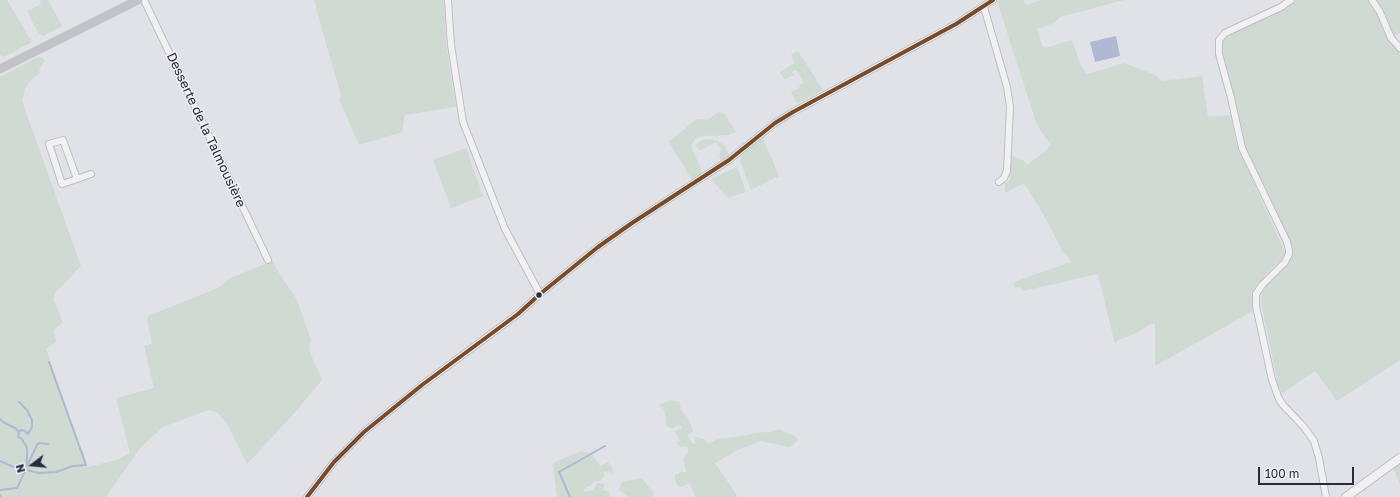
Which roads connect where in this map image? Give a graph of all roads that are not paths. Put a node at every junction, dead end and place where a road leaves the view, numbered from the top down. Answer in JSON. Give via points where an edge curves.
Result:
{"nodes":[{"id":1,"x":138,"y":0,"type":"edge"},
{"id":2,"x":144,"y":0,"type":"edge"},
{"id":3,"x":448,"y":0,"type":"edge"},
{"id":4,"x":993,"y":0,"type":"edge"},
{"id":5,"x":1291,"y":0,"type":"edge"},
{"id":6,"x":1372,"y":0,"type":"edge"},
{"id":7,"x":984,"y":7,"type":"junction"},
{"id":8,"x":1400,"y":48,"type":"edge"},
{"id":9,"x":0,"y":68,"type":"edge"},
{"id":10,"x":91,"y":174,"type":"dead end"},
{"id":11,"x":77,"y":179,"type":"junction"},
{"id":12,"x":999,"y":182,"type":"dead end"},
{"id":13,"x":268,"y":260,"type":"dead end"},
{"id":14,"x":540,"y":294,"type":"junction"},
{"id":15,"x":1400,"y":458,"type":"edge"},
{"id":16,"x":307,"y":497,"type":"edge"},
{"id":17,"x":1326,"y":497,"type":"edge"},
{"id":18,"x":1346,"y":497,"type":"edge"}],
"edges":[{"from":1,"to":9,"type":"main road"},
{"from":2,"to":13,"type":"street","name":"Desserte de la Talmousière"},
{"from":3,"to":14,"type":"street","via":[[451,45],[463,122],[505,229]]},
{"from":4,"to":7,"type":"street"},
{"from":5,"to":17,"type":"street","via":[[1225,33],[1219,40],[1218,47],[1242,148],[1289,250],[1285,262],[1273,272],[1256,294],[1256,306],[1275,390],[1283,405],[1314,441]]},
{"from":6,"to":8,"type":"street"},
{"from":7,"to":12,"type":"street","via":[[1009,100],[1008,171]]},
{"from":7,"to":14,"type":"street","via":[[775,123],[730,160],[598,247]]},
{"from":10,"to":11,"type":"street"},
{"from":11,"to":11,"type":"street","via":[[62,184],[49,144],[63,140]]},
{"from":14,"to":16,"type":"street","via":[[518,314],[364,432],[334,462]]},
{"from":15,"to":18,"type":"street"}]}
